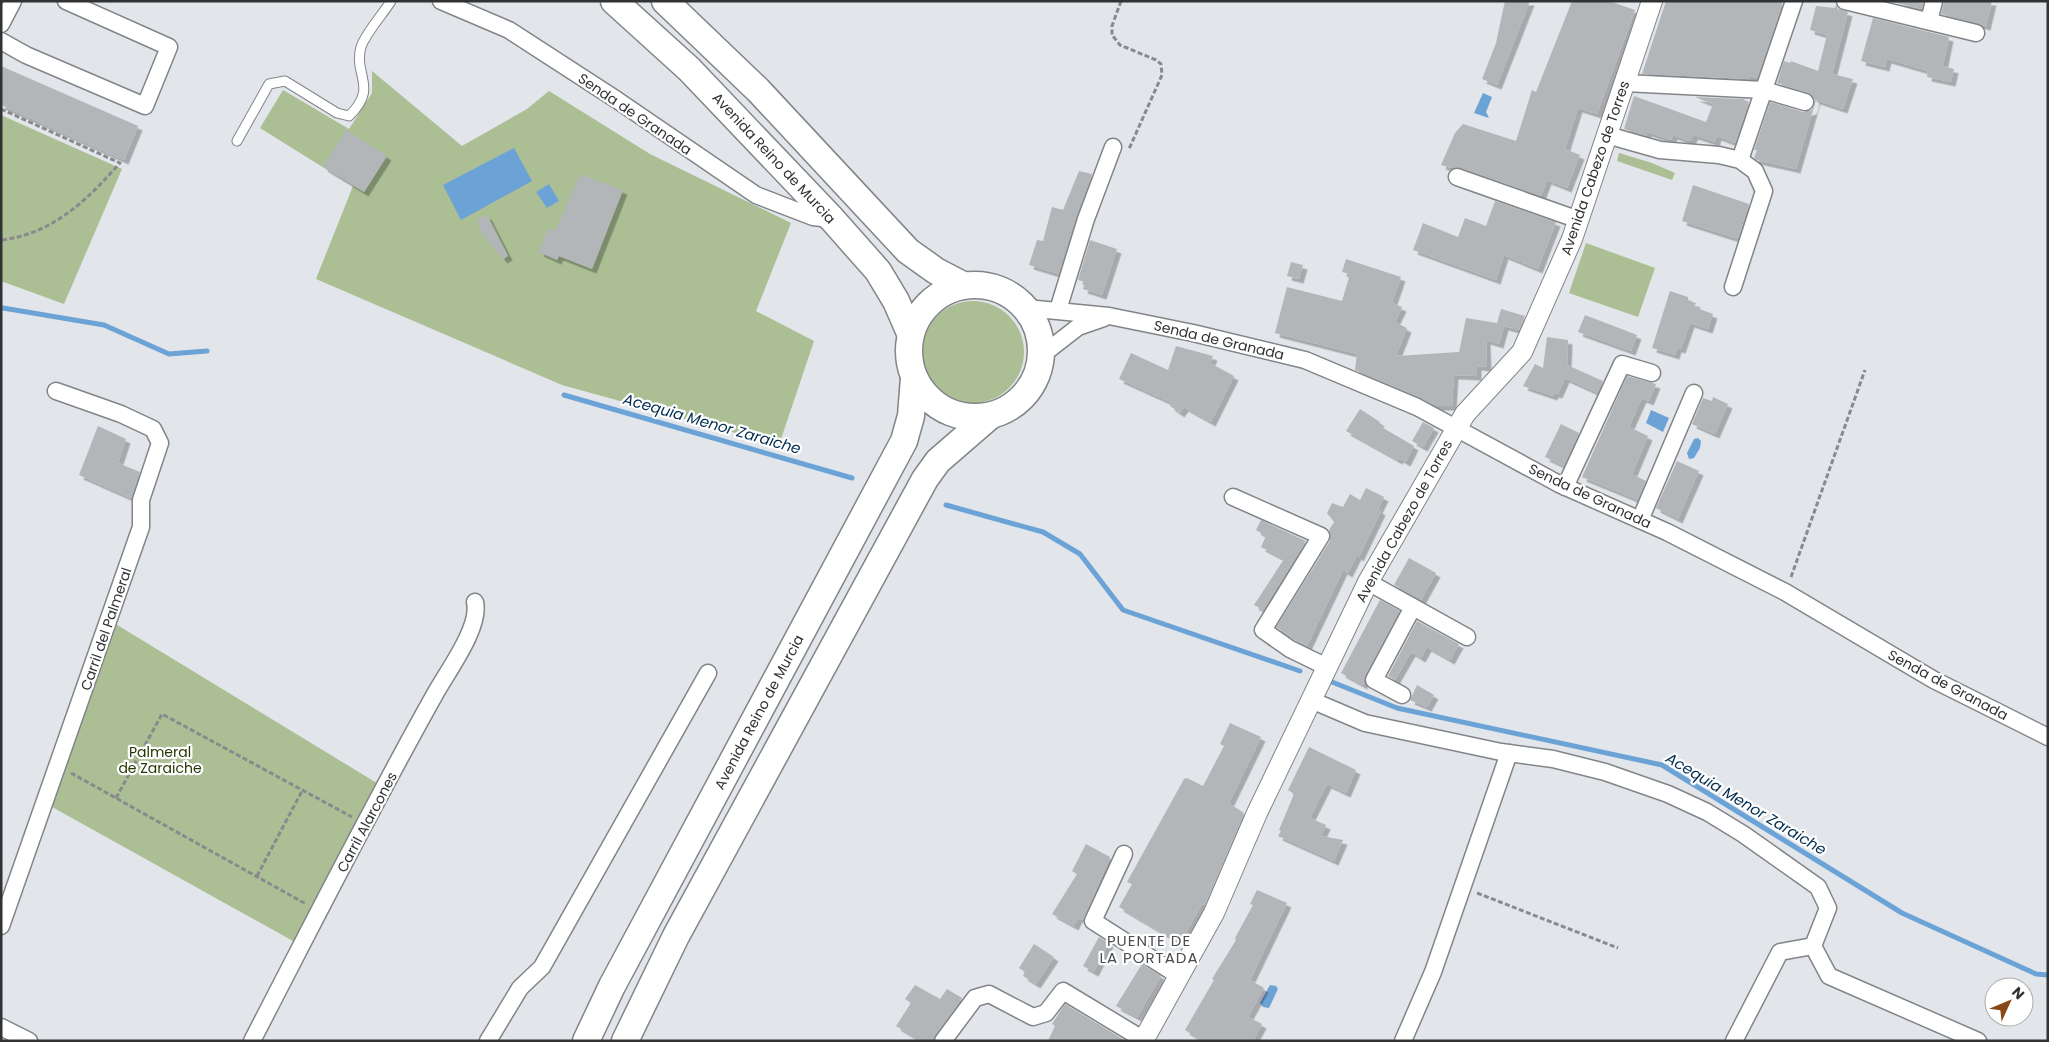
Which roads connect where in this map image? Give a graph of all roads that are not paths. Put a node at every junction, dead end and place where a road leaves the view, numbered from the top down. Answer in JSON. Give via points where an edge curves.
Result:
{"nodes":[{"id":1,"x":13,"y":1,"type":"edge"},
{"id":2,"x":66,"y":1,"type":"edge"},
{"id":3,"x":391,"y":1,"type":"edge"},
{"id":4,"x":441,"y":1,"type":"edge"},
{"id":5,"x":614,"y":1,"type":"edge"},
{"id":6,"x":665,"y":1,"type":"edge"},
{"id":7,"x":1652,"y":1,"type":"edge"},
{"id":8,"x":1794,"y":1,"type":"edge"},
{"id":9,"x":1845,"y":1,"type":"edge"},
{"id":10,"x":1934,"y":1,"type":"edge"},
{"id":11,"x":1928,"y":21,"type":"junction"},
{"id":12,"x":1,"y":24,"type":"edge"},
{"id":13,"x":1976,"y":34,"type":"dead end"},
{"id":14,"x":1,"y":41,"type":"edge"},
{"id":15,"x":1625,"y":83,"type":"junction"},
{"id":16,"x":1764,"y":90,"type":"junction"},
{"id":17,"x":1805,"y":102,"type":"dead end"},
{"id":18,"x":1607,"y":136,"type":"junction"},
{"id":19,"x":237,"y":141,"type":"dead end"},
{"id":20,"x":1112,"y":148,"type":"dead end"},
{"id":21,"x":1740,"y":160,"type":"junction"},
{"id":22,"x":1457,"y":177,"type":"dead end"},
{"id":23,"x":832,"y":220,"type":"junction"},
{"id":24,"x":1579,"y":220,"type":"junction"},
{"id":25,"x":963,"y":285,"type":"junction"},
{"id":26,"x":1733,"y":287,"type":"dead end"},
{"id":27,"x":1026,"y":308,"type":"junction"},
{"id":28,"x":1058,"y":310,"type":"junction"},
{"id":29,"x":1109,"y":316,"type":"junction"},
{"id":30,"x":903,"y":339,"type":"junction"},
{"id":31,"x":1042,"y":355,"type":"junction"},
{"id":32,"x":1652,"y":373,"type":"dead end"},
{"id":33,"x":906,"y":375,"type":"junction"},
{"id":34,"x":56,"y":391,"type":"dead end"},
{"id":35,"x":1694,"y":393,"type":"dead end"},
{"id":36,"x":990,"y":416,"type":"junction"},
{"id":37,"x":1456,"y":429,"type":"junction"},
{"id":38,"x":1565,"y":487,"type":"junction"},
{"id":39,"x":1232,"y":497,"type":"dead end"},
{"id":40,"x":1640,"y":520,"type":"junction"},
{"id":41,"x":1368,"y":582,"type":"junction"},
{"id":42,"x":475,"y":602,"type":"dead end"},
{"id":43,"x":1413,"y":607,"type":"junction"},
{"id":44,"x":1467,"y":637,"type":"dead end"},
{"id":45,"x":1327,"y":666,"type":"junction"},
{"id":46,"x":708,"y":673,"type":"dead end"},
{"id":47,"x":1402,"y":695,"type":"dead end"},
{"id":48,"x":1311,"y":700,"type":"junction"},
{"id":49,"x":2048,"y":738,"type":"edge"},
{"id":50,"x":1509,"y":753,"type":"junction"},
{"id":51,"x":1124,"y":854,"type":"dead end"},
{"id":52,"x":1,"y":926,"type":"edge"},
{"id":53,"x":1813,"y":946,"type":"junction"},
{"id":54,"x":1179,"y":976,"type":"junction"},
{"id":55,"x":599,"y":1014,"type":"junction"},
{"id":56,"x":1,"y":1027,"type":"edge"},
{"id":57,"x":1144,"y":1040,"type":"edge"},
{"id":58,"x":29,"y":1041,"type":"edge"},
{"id":59,"x":252,"y":1041,"type":"edge"},
{"id":60,"x":488,"y":1041,"type":"edge"},
{"id":61,"x":570,"y":1041,"type":"edge"},
{"id":62,"x":586,"y":1041,"type":"edge"},
{"id":63,"x":624,"y":1041,"type":"edge"},
{"id":64,"x":943,"y":1041,"type":"edge"},
{"id":65,"x":1403,"y":1041,"type":"edge"},
{"id":66,"x":1734,"y":1041,"type":"edge"},
{"id":67,"x":1978,"y":1041,"type":"edge"}],
"edges":[{"from":1,"to":12,"type":"street"},
{"from":2,"to":14,"type":"street","via":[[169,47],[146,106]]},
{"from":3,"to":19,"type":"lane","via":[[361,46],[359,60],[365,84],[359,106],[349,116],[337,113],[285,81],[269,84]]},
{"from":4,"to":23,"type":"street","name":"Senda de Granada","via":[[509,30],[756,195],[813,217]]},
{"from":5,"to":23,"type":"main road","name":"Avenida Reino de Murcia","via":[[702,82]]},
{"from":6,"to":25,"type":"main road","via":[[758,90],[908,251]]},
{"from":7,"to":15,"type":"street","name":"Avenida Cabezo de Torres"},
{"from":8,"to":16,"type":"street"},
{"from":9,"to":11,"type":"street"},
{"from":10,"to":11,"type":"street"},
{"from":11,"to":13,"type":"street"},
{"from":15,"to":16,"type":"street"},
{"from":15,"to":18,"type":"street","name":"Avenida Cabezo de Torres"},
{"from":16,"to":17,"type":"street"},
{"from":16,"to":21,"type":"street"},
{"from":18,"to":21,"type":"street","via":[[1660,150]]},
{"from":18,"to":24,"type":"street","name":"Avenida Cabezo de Torres"},
{"from":20,"to":28,"type":"street"},
{"from":21,"to":26,"type":"street","via":[[1755,171],[1764,191]]},
{"from":22,"to":24,"type":"street"},
{"from":23,"to":30,"type":"main road","name":"Avenida Reino de Murcia","via":[[878,271],[896,301]]},
{"from":24,"to":37,"type":"street","name":"Avenida Cabezo de Torres","via":[[1522,352],[1469,409]]},
{"from":25,"to":27,"type":"main road","via":[[986,285],[1000,290]]},
{"from":25,"to":30,"type":"main road","via":[[939,294],[921,311]]},
{"from":27,"to":28,"type":"street","name":"Senda de Granada"},
{"from":27,"to":31,"type":"main road","via":[[1038,330]]},
{"from":28,"to":29,"type":"street","name":"Senda de Granada"},
{"from":29,"to":31,"type":"street","via":[[1078,327]]},
{"from":29,"to":37,"type":"street","name":"Senda de Granada","via":[[1305,360],[1417,406]]},
{"from":30,"to":33,"type":"main road","via":[[908,356]]},
{"from":31,"to":36,"type":"main road","via":[[1035,380],[1021,400]]},
{"from":32,"to":38,"type":"street","via":[[1622,364]]},
{"from":33,"to":36,"type":"main road","via":[[945,411],[967,417]]},
{"from":33,"to":55,"type":"main road","name":"Avenida Reino de Murcia","via":[[911,416],[904,442]]},
{"from":34,"to":52,"type":"street","name":"Carril del Palmeral","via":[[122,414],[153,429],[160,443],[141,500],[141,527]]},
{"from":35,"to":40,"type":"street"},
{"from":36,"to":63,"type":"main road","via":[[938,461],[924,479],[676,936]]},
{"from":37,"to":38,"type":"street","name":"Senda de Granada"},
{"from":37,"to":41,"type":"street","name":"Avenida Cabezo de Torres"},
{"from":38,"to":40,"type":"street","name":"Senda de Granada"},
{"from":39,"to":45,"type":"street","via":[[1321,536],[1263,630],[1290,649]]},
{"from":40,"to":49,"type":"street","name":"Senda de Granada","via":[[1783,591],[1934,680]]},
{"from":41,"to":43,"type":"street"},
{"from":41,"to":45,"type":"street","name":"Avenida Cabezo de Torres"},
{"from":42,"to":59,"type":"street","name":"Carril Alarcones","via":[[477,609],[469,633]]},
{"from":43,"to":44,"type":"street"},
{"from":43,"to":47,"type":"street","via":[[1374,680]]},
{"from":45,"to":48,"type":"street","name":"Avenida Cabezo de Torres"},
{"from":46,"to":60,"type":"street","via":[[542,967],[520,988]]},
{"from":48,"to":50,"type":"street","via":[[1365,723]]},
{"from":48,"to":54,"type":"street","name":"Avenida Cabezo de Torres","via":[[1257,812],[1214,913]]},
{"from":50,"to":53,"type":"street","via":[[1553,759],[1605,772],[1668,794],[1743,834],[1818,888],[1828,908]]},
{"from":50,"to":65,"type":"street","via":[[1433,972]]},
{"from":51,"to":54,"type":"street","via":[[1093,921]]},
{"from":53,"to":66,"type":"street","via":[[1780,952]]},
{"from":53,"to":67,"type":"street","via":[[1829,976]]},
{"from":54,"to":57,"type":"street","name":"Avenida Cabezo de Torres"},
{"from":55,"to":61,"type":"main road"},
{"from":55,"to":62,"type":"main road","name":"Avenida Reino de Murcia"},
{"from":56,"to":58,"type":"street"},
{"from":57,"to":64,"type":"street","via":[[1063,991],[1046,1014],[1033,1017],[989,994],[975,998]]}]}
